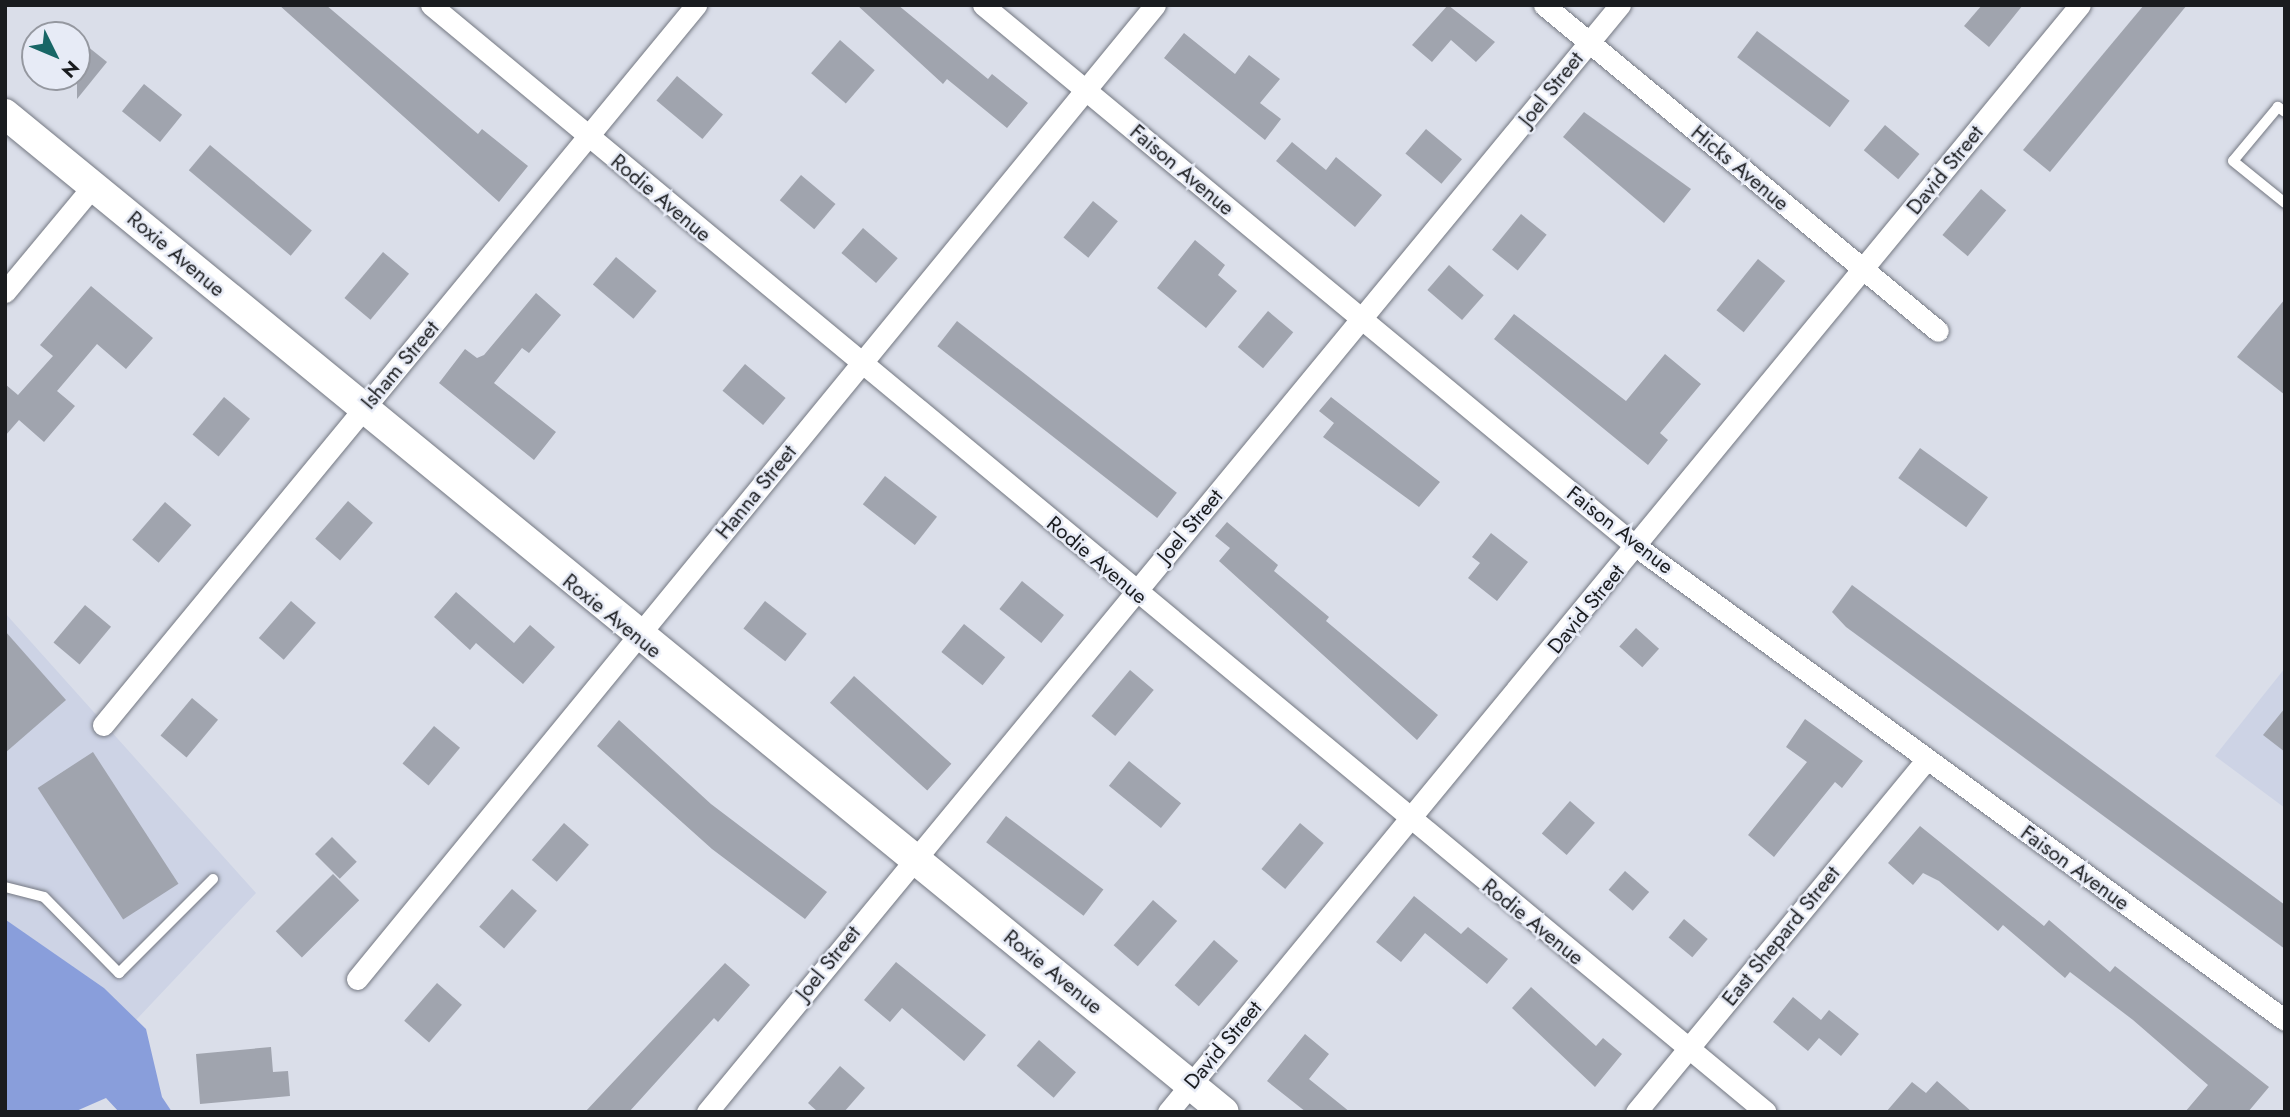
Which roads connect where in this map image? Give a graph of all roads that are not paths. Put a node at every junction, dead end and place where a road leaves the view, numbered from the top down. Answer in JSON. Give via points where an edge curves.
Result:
{"nodes":[{"id":1,"x":430,"y":5,"type":"edge"},
{"id":2,"x":696,"y":5,"type":"edge"},
{"id":3,"x":982,"y":5,"type":"edge"},
{"id":4,"x":1155,"y":5,"type":"edge"},
{"id":5,"x":1544,"y":5,"type":"edge"},
{"id":6,"x":1620,"y":5,"type":"edge"},
{"id":7,"x":2080,"y":5,"type":"edge"},
{"id":8,"x":1589,"y":43,"type":"junction"},
{"id":9,"x":1084,"y":90,"type":"junction"},
{"id":10,"x":2283,"y":106,"type":"edge"},
{"id":11,"x":5,"y":114,"type":"edge"},
{"id":12,"x":588,"y":137,"type":"junction"},
{"id":13,"x":93,"y":186,"type":"junction"},
{"id":14,"x":2285,"y":203,"type":"edge"},
{"id":15,"x":1862,"y":270,"type":"junction"},
{"id":16,"x":5,"y":292,"type":"edge"},
{"id":17,"x":1362,"y":319,"type":"junction"},
{"id":18,"x":1938,"y":331,"type":"dead end"},
{"id":19,"x":860,"y":363,"type":"junction"},
{"id":20,"x":363,"y":409,"type":"junction"},
{"id":21,"x":1637,"y":547,"type":"junction"},
{"id":22,"x":1135,"y":592,"type":"junction"},
{"id":23,"x":637,"y":637,"type":"junction"},
{"id":24,"x":103,"y":724,"type":"dead end"},
{"id":25,"x":1925,"y":761,"type":"junction"},
{"id":26,"x":1411,"y":822,"type":"junction"},
{"id":27,"x":913,"y":859,"type":"junction"},
{"id":28,"x":213,"y":879,"type":"dead end"},
{"id":29,"x":5,"y":887,"type":"edge"},
{"id":30,"x":357,"y":979,"type":"dead end"},
{"id":31,"x":2285,"y":1020,"type":"edge"},
{"id":32,"x":1689,"y":1049,"type":"junction"},
{"id":33,"x":1191,"y":1083,"type":"junction"},
{"id":34,"x":707,"y":1112,"type":"edge"},
{"id":35,"x":1168,"y":1112,"type":"edge"},
{"id":36,"x":1224,"y":1112,"type":"edge"},
{"id":37,"x":1636,"y":1112,"type":"edge"},
{"id":38,"x":1766,"y":1112,"type":"edge"}],
"edges":[{"from":1,"to":12,"type":"street","name":"Rodie Avenue"},
{"from":2,"to":12,"type":"street","name":"Isham Street"},
{"from":3,"to":9,"type":"street","name":"Faison Avenue"},
{"from":4,"to":9,"type":"street","name":"Hanna Street"},
{"from":5,"to":8,"type":"street","name":"Hicks Avenue"},
{"from":6,"to":8,"type":"street","name":"Joel Street"},
{"from":7,"to":15,"type":"street","name":"David Street"},
{"from":8,"to":15,"type":"street","name":"Hicks Avenue"},
{"from":8,"to":17,"type":"street","name":"Joel Street"},
{"from":9,"to":17,"type":"street","name":"Faison Avenue"},
{"from":9,"to":19,"type":"street","name":"Hanna Street"},
{"from":10,"to":14,"type":"lane","via":[[2233,161]]},
{"from":11,"to":13,"type":"street","name":"Roxie Avenue"},
{"from":12,"to":19,"type":"street","name":"Rodie Avenue"},
{"from":12,"to":20,"type":"street","name":"Isham Street"},
{"from":13,"to":16,"type":"street"},
{"from":13,"to":20,"type":"street","name":"Roxie Avenue"},
{"from":15,"to":18,"type":"street","name":"Hicks Avenue"},
{"from":15,"to":21,"type":"street","name":"David Street"},
{"from":17,"to":21,"type":"street","name":"Faison Avenue"},
{"from":17,"to":22,"type":"street","name":"Joel Street"},
{"from":19,"to":22,"type":"street","name":"Rodie Avenue"},
{"from":19,"to":23,"type":"street","name":"Hanna Street"},
{"from":20,"to":23,"type":"street","name":"Roxie Avenue"},
{"from":20,"to":24,"type":"street","name":"Isham Street"},
{"from":21,"to":25,"type":"street","name":"Faison Avenue"},
{"from":21,"to":26,"type":"street","name":"David Street"},
{"from":22,"to":26,"type":"street","name":"Rodie Avenue"},
{"from":22,"to":27,"type":"street","name":"Joel Street"},
{"from":23,"to":27,"type":"street","name":"Roxie Avenue"},
{"from":23,"to":30,"type":"street","name":"Hanna Street"},
{"from":25,"to":31,"type":"street","name":"Faison Avenue"},
{"from":25,"to":32,"type":"street","name":"East Shepard Street"},
{"from":26,"to":32,"type":"street","name":"Rodie Avenue"},
{"from":26,"to":33,"type":"street","name":"David Street"},
{"from":27,"to":33,"type":"street","name":"Roxie Avenue"},
{"from":27,"to":34,"type":"street","name":"Joel Street"},
{"from":28,"to":29,"type":"lane","via":[[119,973],[44,897]]},
{"from":32,"to":37,"type":"street","name":"East Shepard Street"},
{"from":32,"to":38,"type":"street","name":"Rodie Avenue"},
{"from":33,"to":35,"type":"street","name":"David Street"},
{"from":33,"to":36,"type":"street","name":"Roxie Avenue"}]}
